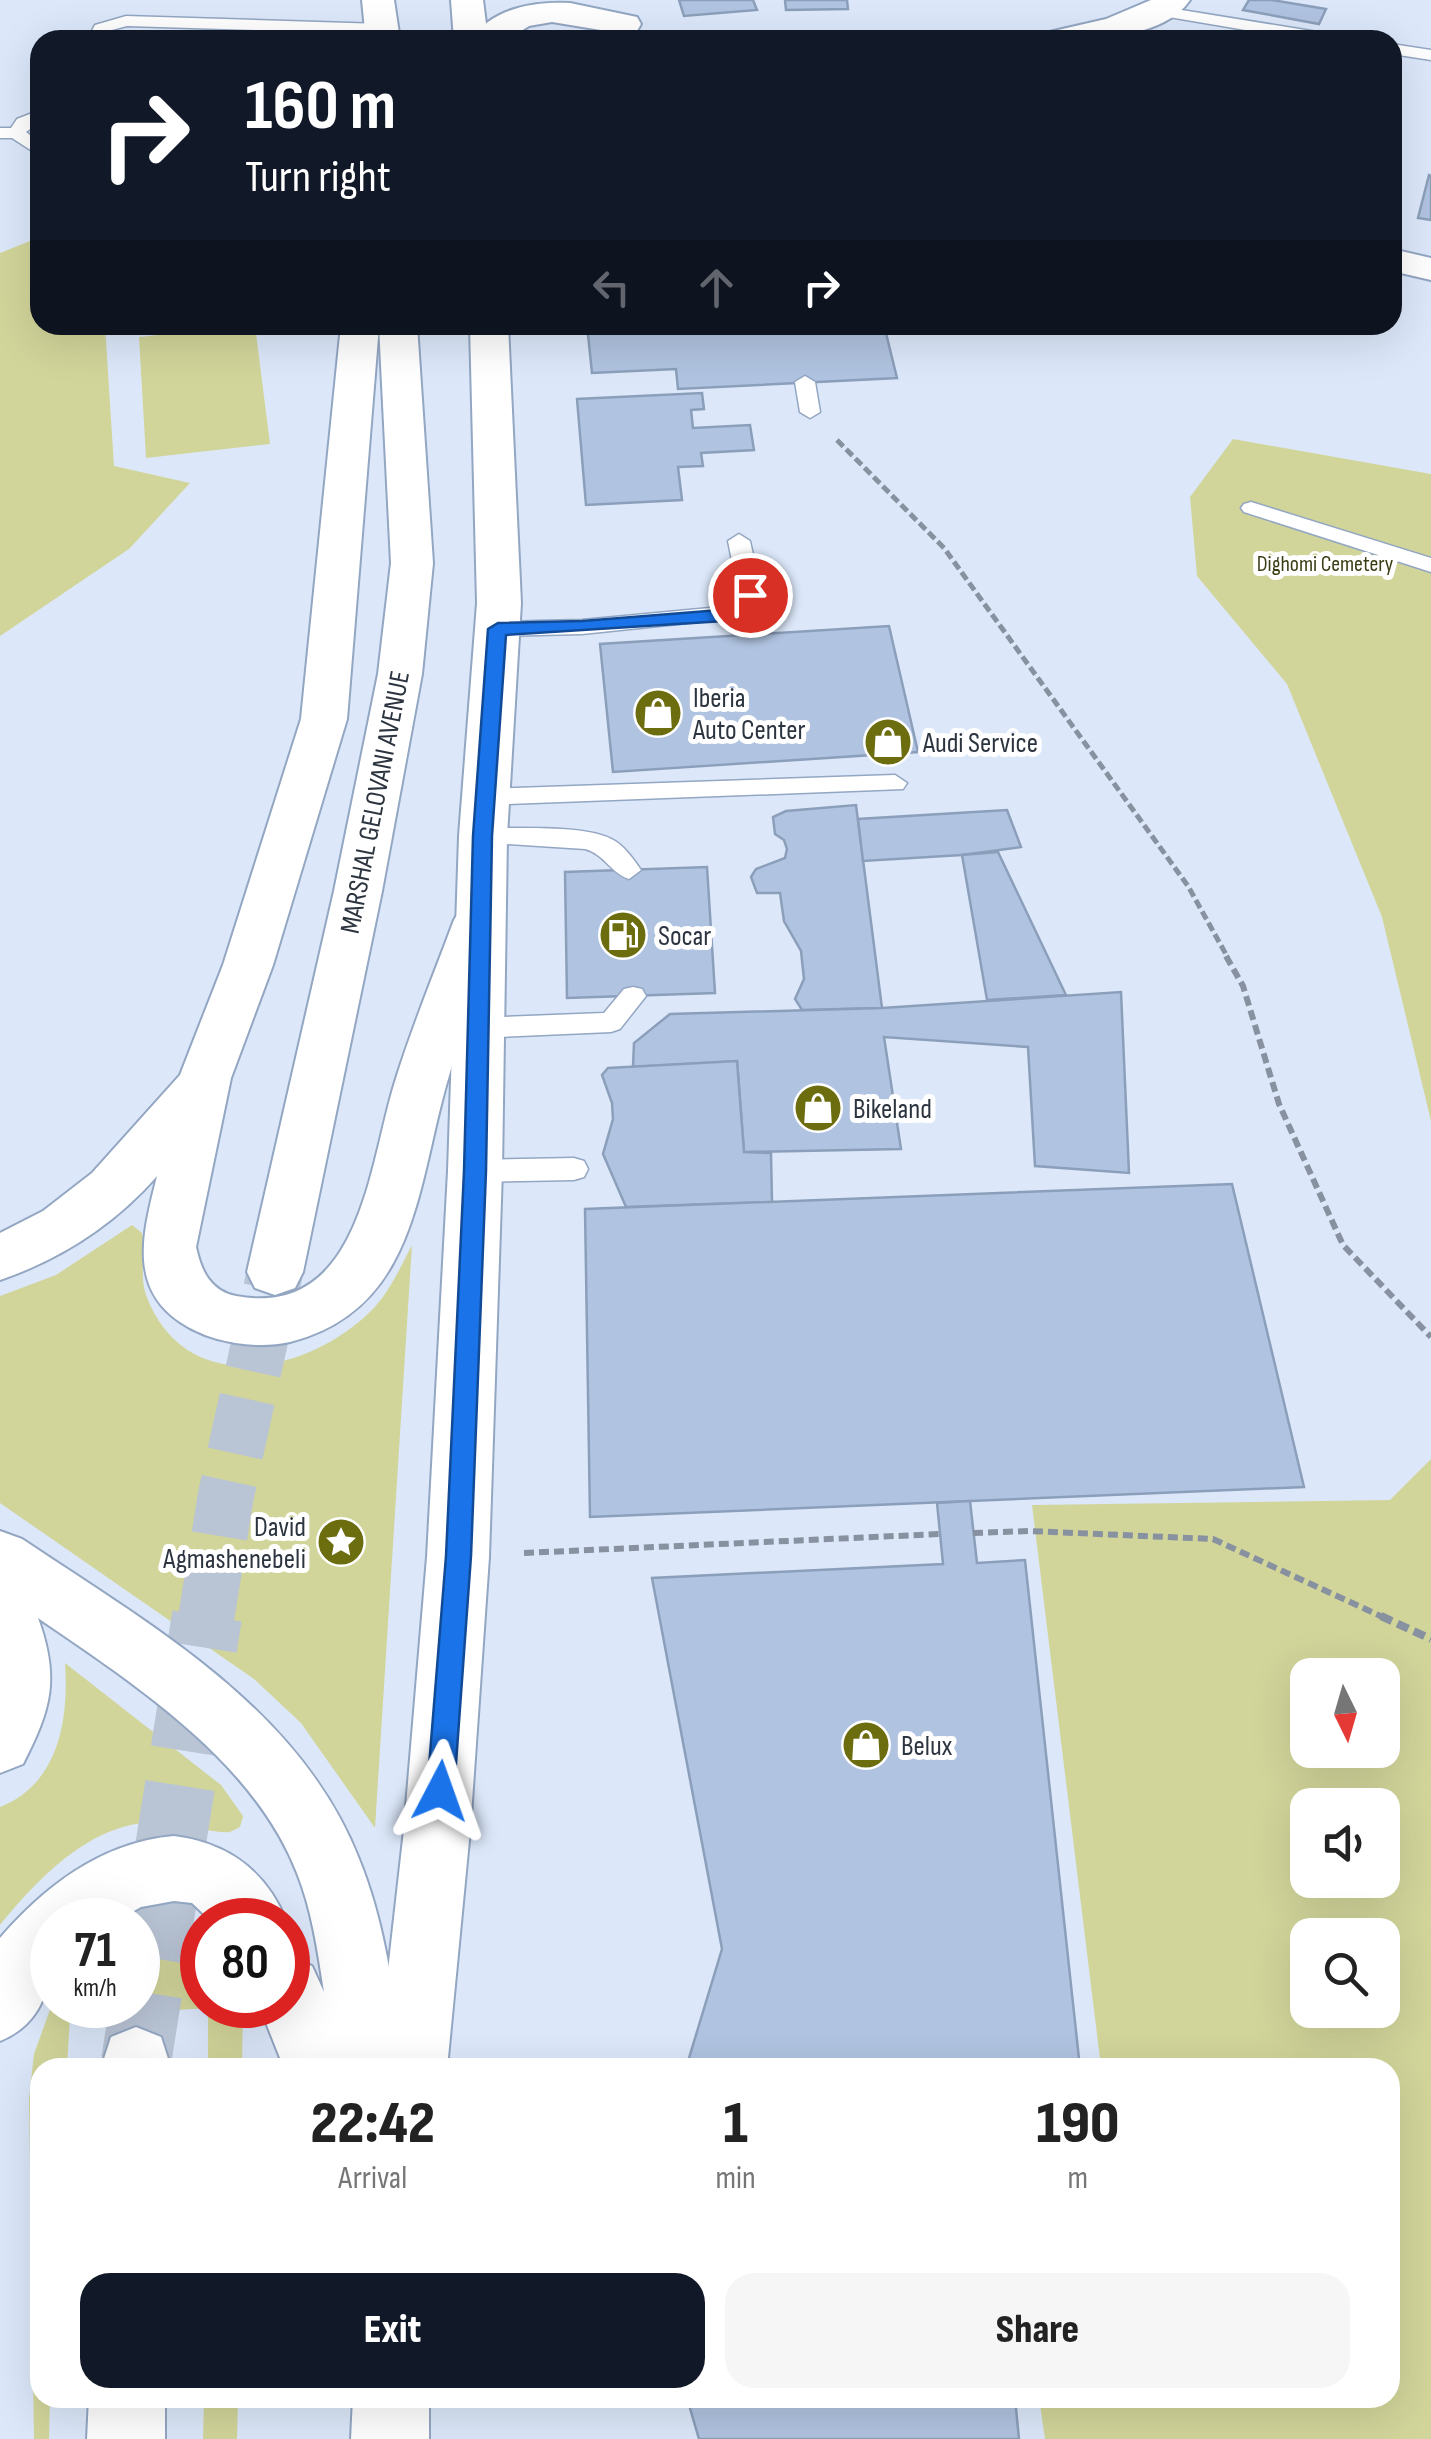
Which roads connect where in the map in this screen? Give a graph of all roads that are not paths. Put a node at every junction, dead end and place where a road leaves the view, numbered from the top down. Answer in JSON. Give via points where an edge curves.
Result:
{"nodes":[{"id":1,"x":467,"y":0,"type":"edge"},
{"id":2,"x":587,"y":0,"type":"edge"},
{"id":3,"x":1165,"y":5,"type":"edge"},
{"id":4,"x":381,"y":23,"type":"edge"},
{"id":5,"x":100,"y":30,"type":"edge"},
{"id":6,"x":470,"y":30,"type":"edge"},
{"id":7,"x":498,"y":30,"type":"edge"},
{"id":8,"x":632,"y":30,"type":"edge"},
{"id":9,"x":634,"y":30,"type":"edge"},
{"id":10,"x":1101,"y":30,"type":"edge"},
{"id":11,"x":1287,"y":30,"type":"edge"},
{"id":12,"x":1402,"y":51,"type":"edge"},
{"id":13,"x":1431,"y":56,"type":"edge"},
{"id":14,"x":30,"y":120,"type":"edge"},
{"id":15,"x":8,"y":133,"type":"edge"},
{"id":16,"x":30,"y":145,"type":"edge"},
{"id":17,"x":1402,"y":262,"type":"edge"},
{"id":18,"x":1431,"y":269,"type":"edge"},
{"id":19,"x":359,"y":335,"type":"edge"},
{"id":20,"x":399,"y":335,"type":"edge"},
{"id":21,"x":490,"y":335,"type":"edge"},
{"id":22,"x":804,"y":382,"type":"dead end"},
{"id":23,"x":810,"y":412,"type":"road end"},
{"id":24,"x":1251,"y":508,"type":"dead end"},
{"id":25,"x":739,"y":541,"type":"dead end"},
{"id":26,"x":1431,"y":564,"type":"edge"},
{"id":27,"x":498,"y":629,"type":"junction"},
{"id":28,"x":895,"y":784,"type":"dead end"},
{"id":29,"x":484,"y":816,"type":"junction"},
{"id":30,"x":628,"y":870,"type":"dead end"},
{"id":31,"x":480,"y":917,"type":"junction"},
{"id":32,"x":633,"y":996,"type":"dead end"},
{"id":33,"x":476,"y":1028,"type":"junction"},
{"id":34,"x":205,"y":1078,"type":"junction"},
{"id":35,"x":574,"y":1170,"type":"dead end"},
{"id":36,"x":475,"y":1171,"type":"junction"},
{"id":37,"x":0,"y":1257,"type":"edge"},
{"id":38,"x":274,"y":1272,"type":"tunnel mouth"},
{"id":39,"x":0,"y":1558,"type":"edge"},
{"id":40,"x":0,"y":1601,"type":"edge"},
{"id":41,"x":0,"y":1742,"type":"edge"},
{"id":42,"x":89,"y":1898,"type":"edge"},
{"id":43,"x":231,"y":1898,"type":"edge"},
{"id":44,"x":30,"y":1956,"type":"edge"},
{"id":45,"x":0,"y":2006,"type":"edge"},
{"id":46,"x":304,"y":2028,"type":"edge"},
{"id":47,"x":316,"y":2058,"type":"edge"},
{"id":48,"x":367,"y":2058,"type":"edge"},
{"id":49,"x":413,"y":2058,"type":"edge"},
{"id":50,"x":127,"y":2408,"type":"edge"},
{"id":51,"x":390,"y":2408,"type":"edge"},
{"id":52,"x":126,"y":2439,"type":"edge"},
{"id":53,"x":390,"y":2439,"type":"edge"}],
"edges":[{"from":1,"to":6,"type":"main road"},
{"from":2,"to":9,"type":"main road"},
{"from":3,"to":10,"type":"main road"},
{"from":3,"to":11,"type":"lane"},
{"from":4,"to":5,"type":"lane","via":[[232,17],[113,23]]},
{"from":7,"to":8,"type":"main road","via":[[553,10],[589,13]]},
{"from":12,"to":13,"type":"lane"},
{"from":14,"to":15,"type":"lane"},
{"from":15,"to":16,"type":"lane"},
{"from":17,"to":18,"type":"main road"},
{"from":19,"to":34,"type":"main road","via":[[324,719],[248,965]]},
{"from":20,"to":38,"type":"main road","name":"MARSHAL GELOVANI AVENUE","via":[[412,563],[400,674]]},
{"from":21,"to":27,"type":"main road"},
{"from":22,"to":23,"type":"lane"},
{"from":24,"to":26,"type":"lane"},
{"from":25,"to":27,"type":"lane","via":[[750,595],[737,612]]},
{"from":27,"to":29,"type":"main road"},
{"from":28,"to":29,"type":"lane"},
{"from":29,"to":30,"type":"lane","via":[[606,846]]},
{"from":29,"to":31,"type":"main road"},
{"from":31,"to":33,"type":"main road"},
{"from":31,"to":34,"type":"main road","via":[[420,1086],[381,1233],[368,1263],[324,1305],[284,1320],[240,1321],[187,1298],[172,1274],[172,1217]]},
{"from":32,"to":33,"type":"lane","via":[[611,1022]]},
{"from":33,"to":36,"type":"main road"},
{"from":34,"to":37,"type":"main road","via":[[95,1206]]},
{"from":35,"to":36,"type":"lane"},
{"from":36,"to":49,"type":"main road","via":[[458,1556]]},
{"from":39,"to":48,"type":"main road","via":[[168,1674],[243,1742],[305,1818],[343,1908]]},
{"from":40,"to":41,"type":"main road","via":[[20,1651],[22,1682]]},
{"from":42,"to":43,"type":"main road","via":[[118,1881],[179,1870],[214,1880]]},
{"from":44,"to":45,"type":"main road"},
{"from":46,"to":47,"type":"main road"},
{"from":50,"to":52,"type":"main road"},
{"from":51,"to":53,"type":"main road"}]}
